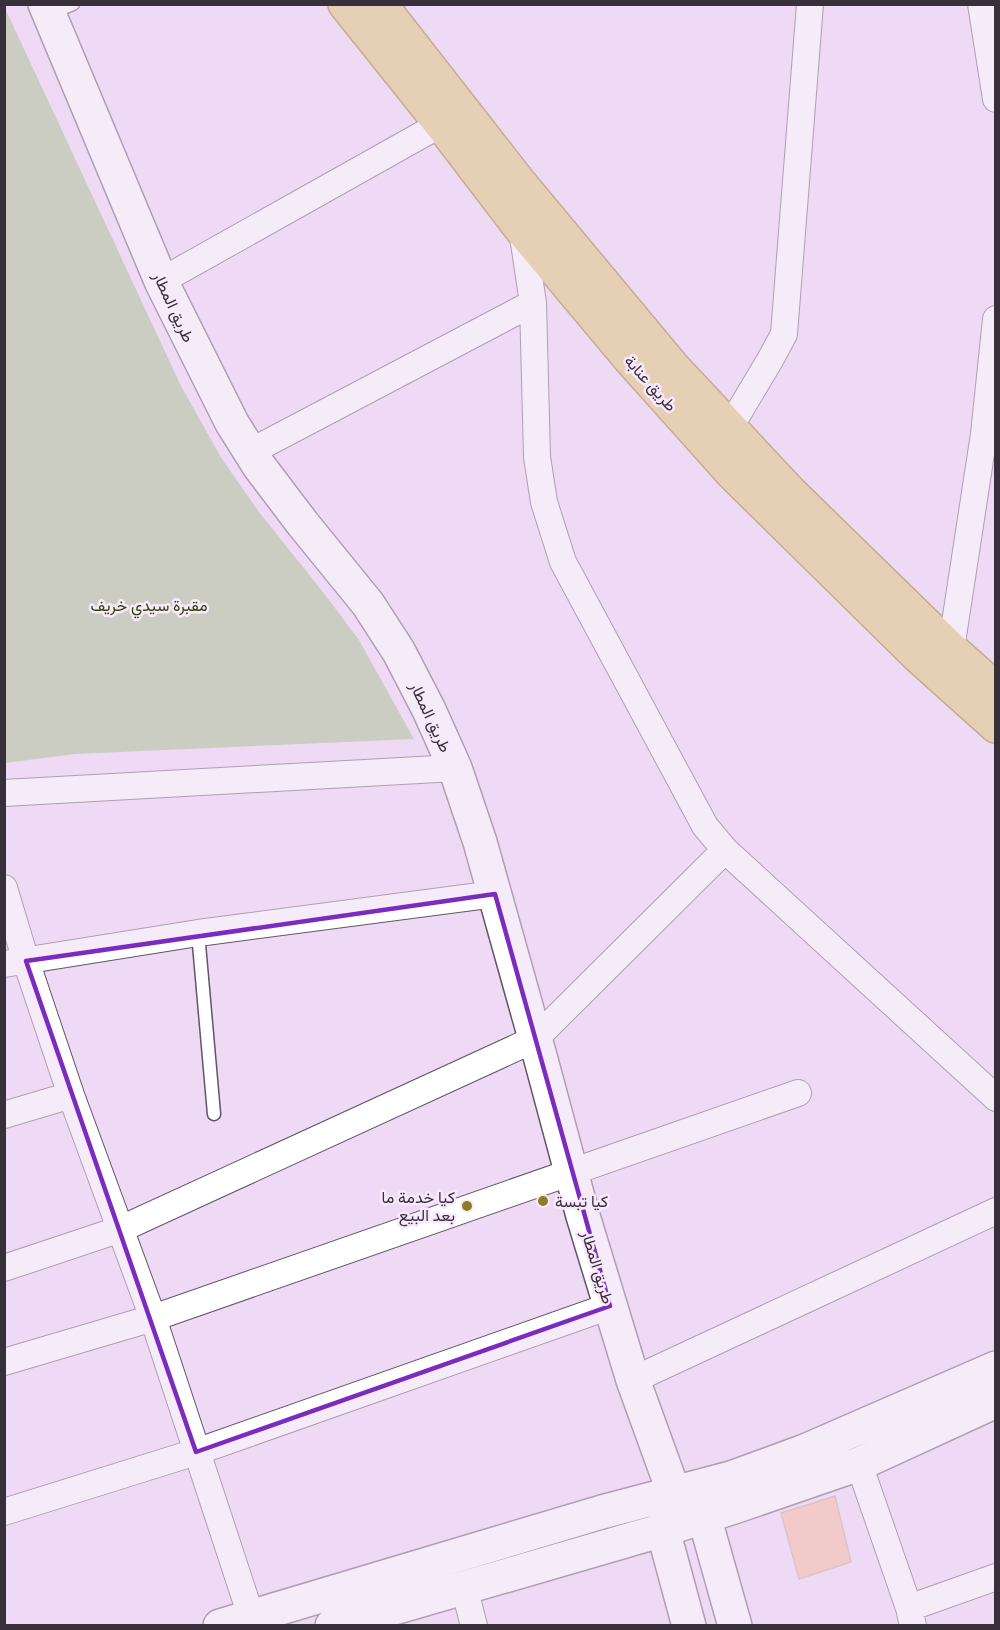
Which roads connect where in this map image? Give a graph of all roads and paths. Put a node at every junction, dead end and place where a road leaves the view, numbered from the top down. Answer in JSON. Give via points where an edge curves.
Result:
{"nodes":[{"id":1,"x":345,"y":4,"type":"edge"},
{"id":2,"x":380,"y":4,"type":"edge"},
{"id":3,"x":810,"y":4,"type":"edge"},
{"id":4,"x":981,"y":4,"type":"edge"},
{"id":5,"x":56,"y":8,"type":"edge"},
{"id":6,"x":996,"y":99,"type":"edge"},
{"id":7,"x":441,"y":124,"type":"junction"},
{"id":8,"x":522,"y":230,"type":"junction"},
{"id":9,"x":161,"y":281,"type":"junction"},
{"id":10,"x":533,"y":303,"type":"junction"},
{"id":11,"x":996,"y":319,"type":"edge"},
{"id":12,"x":730,"y":427,"type":"junction"},
{"id":13,"x":250,"y":452,"type":"junction"},
{"id":14,"x":951,"y":649,"type":"junction"},
{"id":15,"x":996,"y":689,"type":"edge"},
{"id":16,"x":996,"y":726,"type":"edge"},
{"id":17,"x":455,"y":768,"type":"junction"},
{"id":18,"x":4,"y":793,"type":"edge"},
{"id":19,"x":725,"y":850,"type":"junction"},
{"id":20,"x":4,"y":888,"type":"edge"},
{"id":21,"x":495,"y":894,"type":"junction"},
{"id":22,"x":198,"y":933,"type":"junction"},
{"id":23,"x":15,"y":962,"type":"edge"},
{"id":24,"x":536,"y":1039,"type":"junction"},
{"id":25,"x":798,"y":1093,"type":"dead end"},
{"id":26,"x":71,"y":1095,"type":"junction"},
{"id":27,"x":996,"y":1098,"type":"edge"},
{"id":28,"x":214,"y":1114,"type":"dead end"},
{"id":29,"x":4,"y":1115,"type":"edge"},
{"id":30,"x":572,"y":1173,"type":"junction"},
{"id":31,"x":996,"y":1211,"type":"edge"},
{"id":32,"x":121,"y":1229,"type":"junction"},
{"id":33,"x":4,"y":1268,"type":"edge"},
{"id":34,"x":610,"y":1306,"type":"junction"},
{"id":35,"x":153,"y":1318,"type":"junction"},
{"id":36,"x":4,"y":1362,"type":"edge"},
{"id":37,"x":996,"y":1368,"type":"edge"},
{"id":38,"x":633,"y":1380,"type":"junction"},
{"id":39,"x":996,"y":1401,"type":"edge"},
{"id":40,"x":196,"y":1452,"type":"junction"},
{"id":41,"x":859,"y":1464,"type":"junction"},
{"id":42,"x":674,"y":1493,"type":"junction"},
{"id":43,"x":4,"y":1512,"type":"edge"},
{"id":44,"x":704,"y":1516,"type":"junction"},
{"id":45,"x":663,"y":1530,"type":"junction"},
{"id":46,"x":996,"y":1577,"type":"edge"},
{"id":47,"x":464,"y":1587,"type":"junction"},
{"id":48,"x":911,"y":1617,"type":"edge"},
{"id":49,"x":235,"y":1621,"type":"edge"},
{"id":50,"x":332,"y":1626,"type":"edge"},
{"id":51,"x":474,"y":1626,"type":"edge"},
{"id":52,"x":689,"y":1626,"type":"edge"},
{"id":53,"x":735,"y":1626,"type":"edge"}],
"edges":[{"from":1,"to":7,"type":"main road","name":"طريق عنابة"},
{"from":2,"to":12,"type":"main road","name":"طريق عنابة","via":[[519,182],[673,367]]},
{"from":3,"to":12,"type":"street","via":[[784,334]]},
{"from":4,"to":6,"type":"street"},
{"from":5,"to":9,"type":"main road","name":"طريق المطار"},
{"from":7,"to":8,"type":"main road","name":"طريق عنابة"},
{"from":7,"to":9,"type":"street"},
{"from":8,"to":10,"type":"street"},
{"from":8,"to":16,"type":"main road","name":"طريق عنابة","via":[[733,474],[918,656]]},
{"from":9,"to":13,"type":"main road","name":"طريق المطار"},
{"from":10,"to":13,"type":"street"},
{"from":10,"to":19,"type":"street","via":[[537,457],[544,502],[563,562],[705,826]]},
{"from":11,"to":14,"type":"street","via":[[984,434]]},
{"from":12,"to":14,"type":"main road","name":"طريق عنابة","via":[[791,493]]},
{"from":13,"to":17,"type":"main road","name":"طريق المطار","via":[[369,604],[399,652]]},
{"from":14,"to":15,"type":"main road","name":"طريق عنابة"},
{"from":17,"to":18,"type":"street"},
{"from":17,"to":21,"type":"main road","name":"طريق المطار"},
{"from":19,"to":24,"type":"street"},
{"from":19,"to":27,"type":"street"},
{"from":20,"to":23,"type":"street"},
{"from":21,"to":22,"type":"street"},
{"from":21,"to":24,"type":"main road","name":"طريق المطار"},
{"from":22,"to":23,"type":"street"},
{"from":22,"to":28,"type":"lane"},
{"from":23,"to":26,"type":"street"},
{"from":24,"to":30,"type":"main road","name":"طريق المطار"},
{"from":24,"to":32,"type":"street"},
{"from":25,"to":30,"type":"street"},
{"from":26,"to":29,"type":"street"},
{"from":26,"to":32,"type":"street"},
{"from":30,"to":34,"type":"main road","name":"طريق المطار"},
{"from":30,"to":35,"type":"street"},
{"from":31,"to":38,"type":"street"},
{"from":32,"to":33,"type":"street"},
{"from":32,"to":35,"type":"street"},
{"from":34,"to":38,"type":"main road","name":"طريق المطار"},
{"from":34,"to":40,"type":"street"},
{"from":35,"to":36,"type":"street"},
{"from":35,"to":40,"type":"street"},
{"from":37,"to":42,"type":"main road","via":[[806,1451]]},
{"from":38,"to":42,"type":"main road","name":"طريق المطار"},
{"from":39,"to":41,"type":"main road"},
{"from":40,"to":43,"type":"street"},
{"from":40,"to":49,"type":"street"},
{"from":41,"to":44,"type":"main road"},
{"from":41,"to":48,"type":"street"},
{"from":42,"to":44,"type":"main road"},
{"from":42,"to":45,"type":"main road"},
{"from":42,"to":49,"type":"main road"},
{"from":44,"to":45,"type":"main road"},
{"from":44,"to":53,"type":"main road"},
{"from":45,"to":47,"type":"main road"},
{"from":45,"to":52,"type":"main road"},
{"from":46,"to":48,"type":"street"},
{"from":47,"to":50,"type":"main road"},
{"from":47,"to":51,"type":"street"}]}
